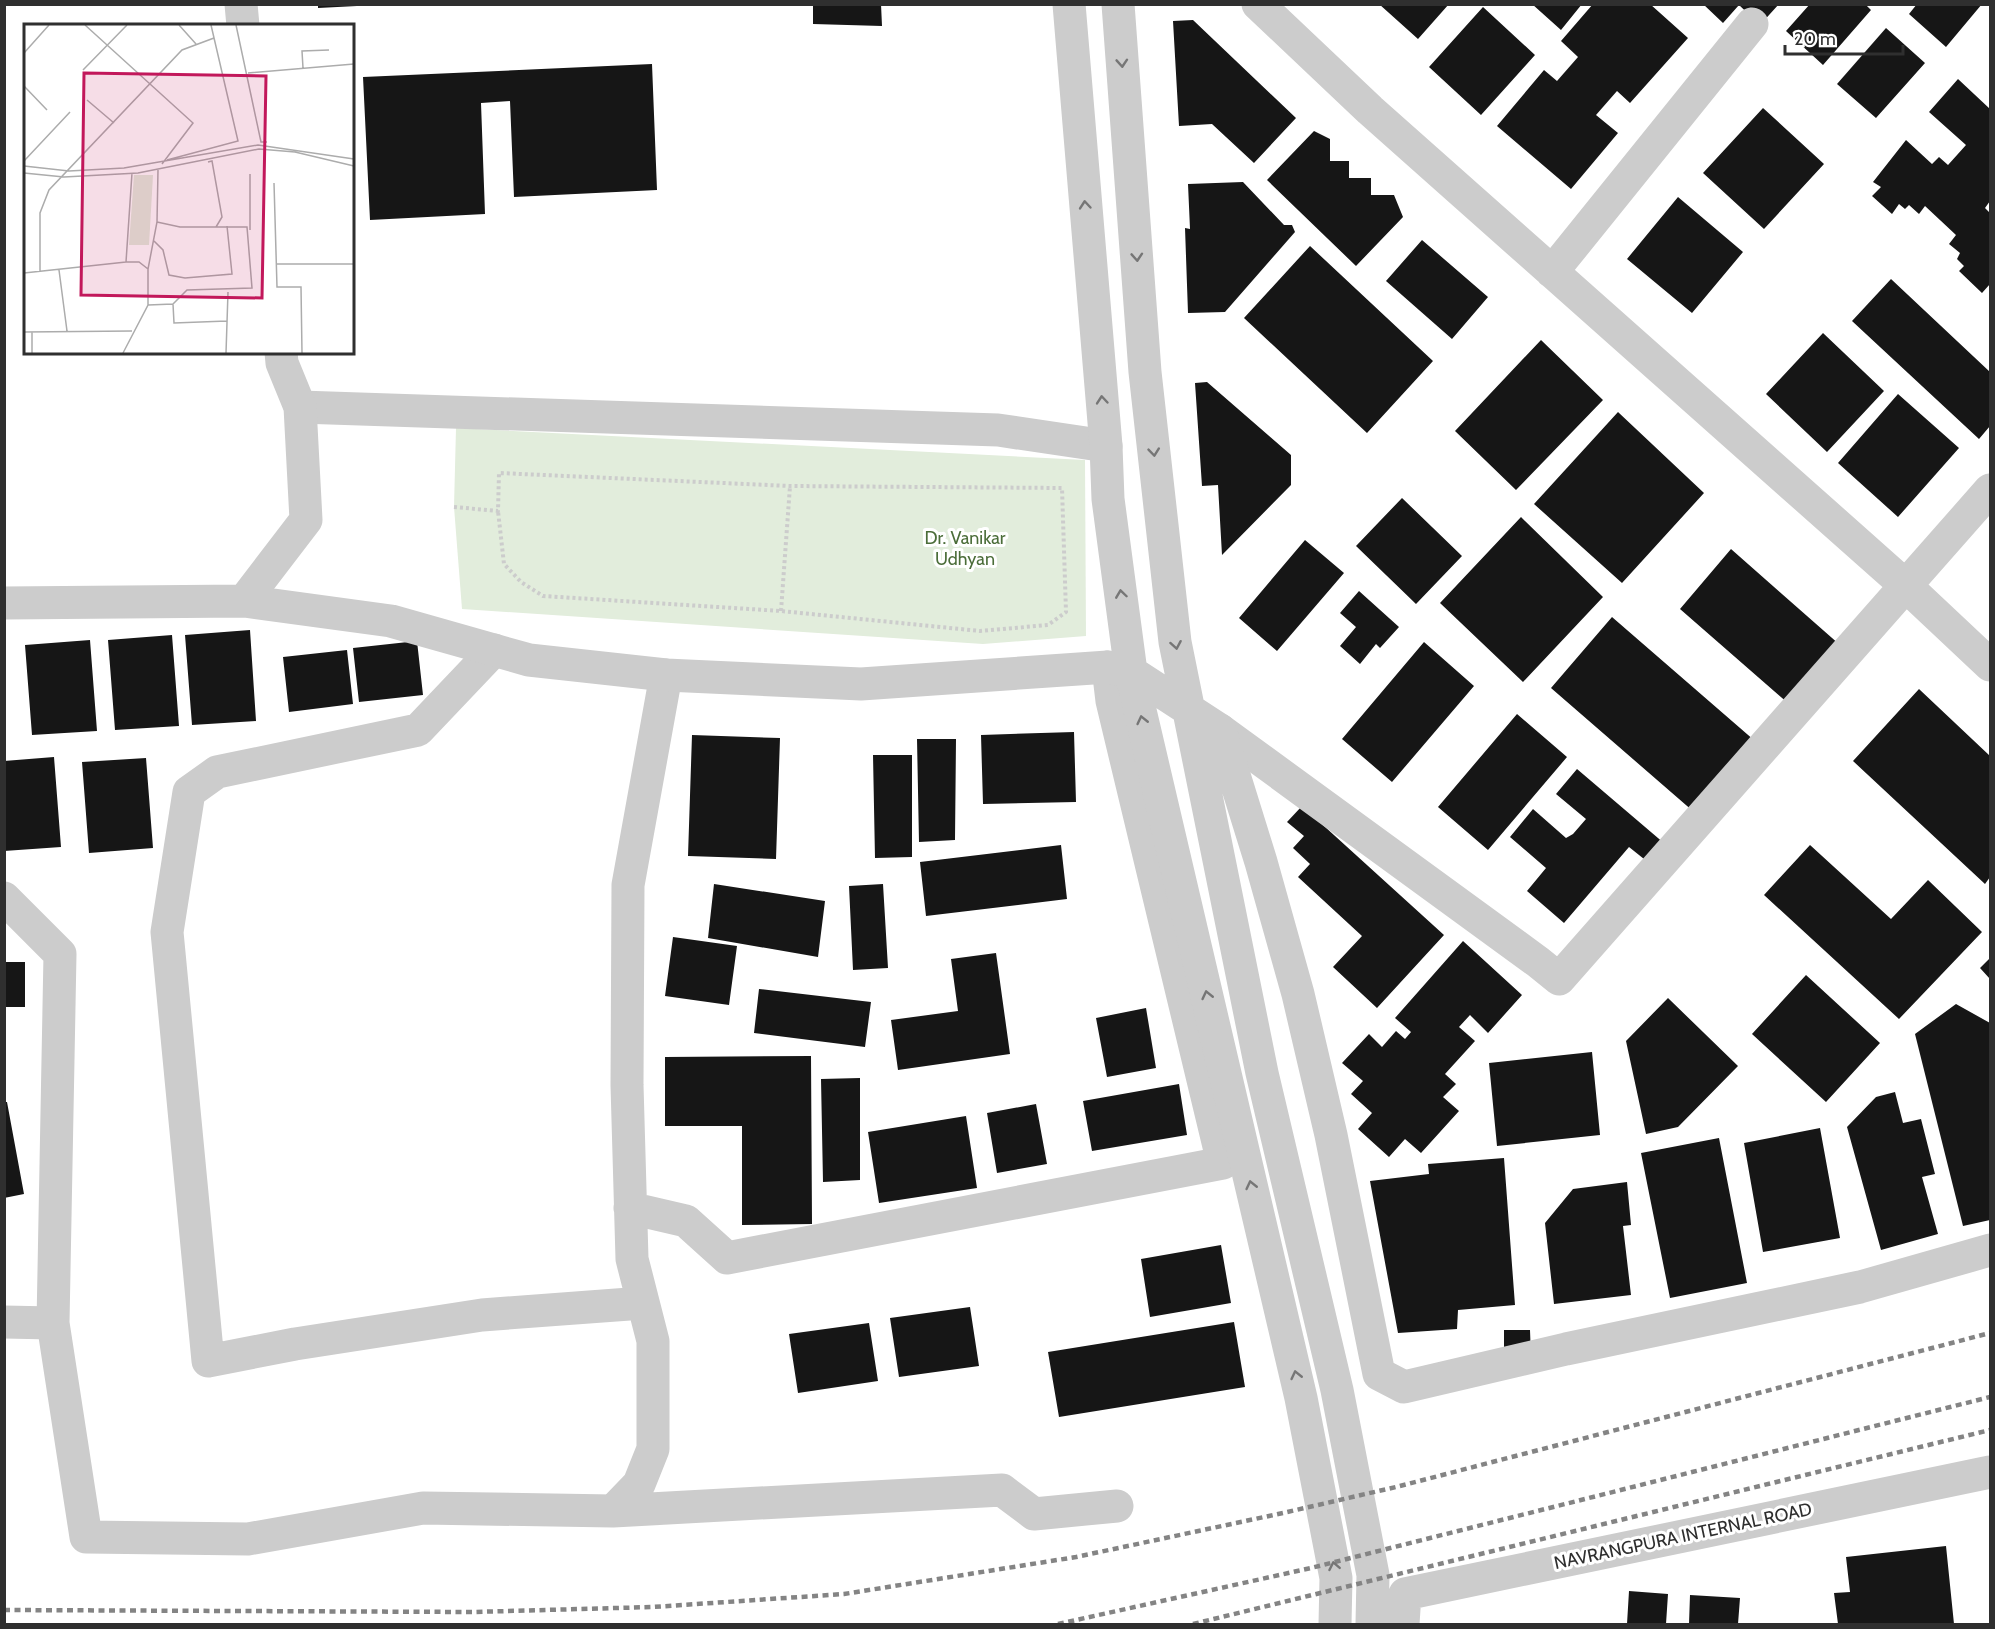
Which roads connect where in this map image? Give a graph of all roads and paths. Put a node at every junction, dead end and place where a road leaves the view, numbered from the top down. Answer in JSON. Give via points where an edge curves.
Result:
{"nodes":[{"id":1,"x":241,"y":4,"type":"edge"},
{"id":2,"x":1069,"y":4,"type":"edge"},
{"id":3,"x":1118,"y":4,"type":"edge"},
{"id":4,"x":1258,"y":4,"type":"edge"},
{"id":5,"x":243,"y":24,"type":"edge"},
{"id":6,"x":1752,"y":24,"type":"dead end"},
{"id":7,"x":1552,"y":272,"type":"junction"},
{"id":8,"x":281,"y":354,"type":"edge"},
{"id":9,"x":300,"y":407,"type":"junction"},
{"id":10,"x":1106,"y":446,"type":"junction"},
{"id":11,"x":790,"y":486,"type":"junction"},
{"id":12,"x":1990,"y":490,"type":"edge"},
{"id":13,"x":454,"y":507,"type":"dead end"},
{"id":14,"x":498,"y":511,"type":"junction"},
{"id":15,"x":1906,"y":586,"type":"junction"},
{"id":16,"x":244,"y":601,"type":"junction"},
{"id":17,"x":4,"y":603,"type":"edge"},
{"id":18,"x":781,"y":611,"type":"junction"},
{"id":19,"x":494,"y":650,"type":"junction"},
{"id":20,"x":1990,"y":664,"type":"edge"},
{"id":21,"x":1120,"y":670,"type":"junction"},
{"id":22,"x":666,"y":675,"type":"junction"},
{"id":23,"x":1190,"y":711,"type":"junction"},
{"id":24,"x":1220,"y":730,"type":"junction"},
{"id":25,"x":4,"y":898,"type":"edge"},
{"id":26,"x":630,"y":1208,"type":"junction"},
{"id":27,"x":1990,"y":1251,"type":"edge"},
{"id":28,"x":643,"y":1303,"type":"junction"},
{"id":29,"x":4,"y":1322,"type":"edge"},
{"id":30,"x":53,"y":1323,"type":"junction"},
{"id":31,"x":1990,"y":1472,"type":"edge"},
{"id":32,"x":1118,"y":1506,"type":"dead end"},
{"id":33,"x":613,"y":1511,"type":"junction"},
{"id":34,"x":1335,"y":1624,"type":"edge"},
{"id":35,"x":1372,"y":1624,"type":"edge"},
{"id":36,"x":1402,"y":1624,"type":"edge"}],
"edges":[{"from":1,"to":5,"type":"street"},
{"from":10,"to":2,"type":"street","one_way":true},
{"from":3,"to":23,"type":"street","one_way":true,"via":[[1145,372],[1175,642]]},
{"from":4,"to":7,"type":"street"},
{"from":6,"to":7,"type":"street"},
{"from":7,"to":15,"type":"street"},
{"from":8,"to":9,"type":"street"},
{"from":9,"to":10,"type":"street","via":[[998,430]]},
{"from":9,"to":16,"type":"street","via":[[306,520]]},
{"from":21,"to":10,"type":"street","one_way":true},
{"from":11,"to":14,"type":"path","via":[[499,473]]},
{"from":11,"to":18,"type":"path"},
{"from":11,"to":18,"type":"path","via":[[1062,488],[1066,612],[1048,625],[980,631]]},
{"from":12,"to":15,"type":"street"},
{"from":13,"to":14,"type":"path"},
{"from":14,"to":18,"type":"path","via":[[504,564],[521,582],[543,596]]},
{"from":15,"to":20,"type":"street"},
{"from":15,"to":24,"type":"street","via":[[1559,979]]},
{"from":16,"to":17,"type":"street"},
{"from":16,"to":19,"type":"street","via":[[391,621]]},
{"from":19,"to":22,"type":"street","via":[[529,660]]},
{"from":19,"to":28,"type":"street","via":[[418,730],[217,772],[189,792],[167,932],[208,1361],[482,1315]]},
{"from":21,"to":22,"type":"street","via":[[861,684]]},
{"from":21,"to":23,"type":"street"},
{"from":21,"to":26,"type":"street","via":[[1112,701],[1223,1163],[727,1258],[686,1221]]},
{"from":34,"to":21,"type":"street","one_way":true,"via":[[1336,1578],[1302,1398]]},
{"from":22,"to":26,"type":"street","via":[[628,885]]},
{"from":23,"to":24,"type":"street"},
{"from":23,"to":35,"type":"street","via":[[1262,1073],[1337,1390],[1373,1575]]},
{"from":24,"to":27,"type":"street","via":[[1298,994],[1379,1374],[1404,1387],[1860,1287]]},
{"from":25,"to":30,"type":"street","via":[[60,954]]},
{"from":26,"to":28,"type":"street","via":[[632,1259]]},
{"from":28,"to":33,"type":"street","via":[[653,1341],[653,1449],[639,1484]]},
{"from":29,"to":30,"type":"street"},
{"from":30,"to":33,"type":"street","via":[[86,1538],[248,1539],[423,1509]]},
{"from":31,"to":36,"type":"street","name":"NAVRANGPURA INTERNAL ROAD","via":[[1405,1594]]},
{"from":32,"to":33,"type":"street","via":[[1034,1514],[1002,1490]]}]}
